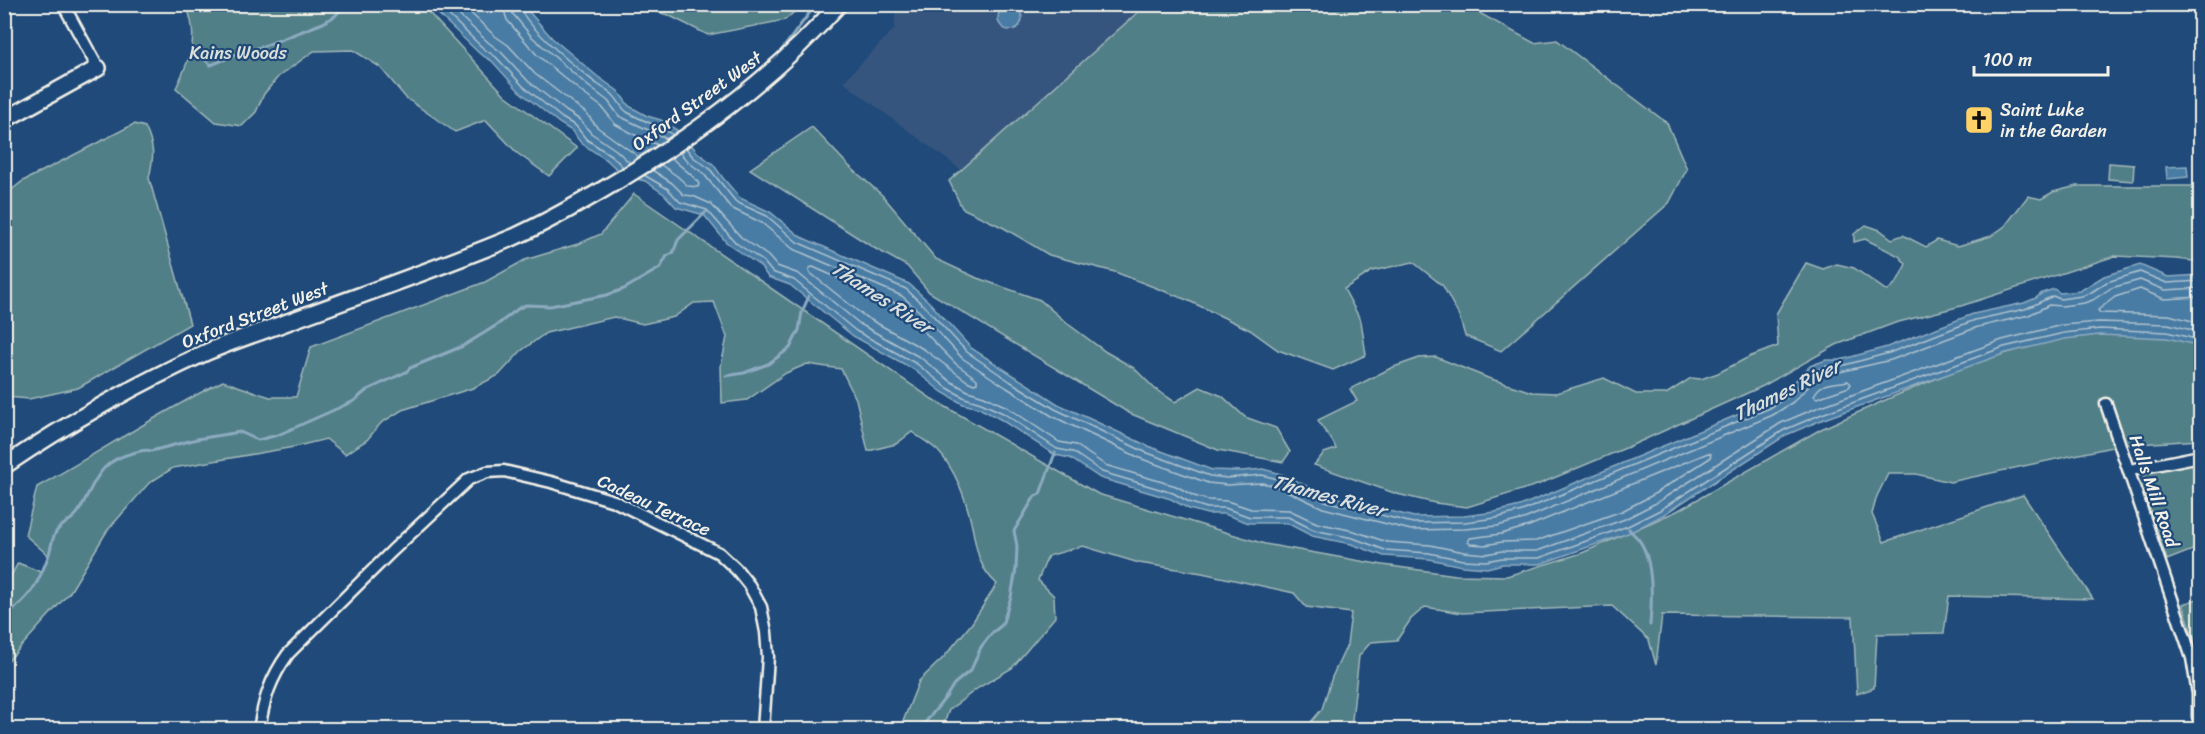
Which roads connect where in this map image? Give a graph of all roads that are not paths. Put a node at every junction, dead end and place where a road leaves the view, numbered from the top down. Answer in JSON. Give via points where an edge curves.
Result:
{"nodes":[{"id":1,"x":63,"y":4,"type":"edge"},
{"id":2,"x":838,"y":4,"type":"edge"},
{"id":3,"x":98,"y":68,"type":"joint"},
{"id":4,"x":4,"y":120,"type":"edge"},
{"id":5,"x":2106,"y":404,"type":"dead end"},
{"id":6,"x":2200,"y":456,"type":"edge"},
{"id":7,"x":4,"y":466,"type":"edge"},
{"id":8,"x":2130,"y":470,"type":"junction"},
{"id":9,"x":2192,"y":658,"type":"junction"},
{"id":10,"x":2200,"y":667,"type":"edge"},
{"id":11,"x":2198,"y":717,"type":"dead end"},
{"id":12,"x":259,"y":729,"type":"edge"},
{"id":13,"x":763,"y":729,"type":"edge"}],
"edges":[{"from":1,"to":3,"type":"street"},
{"from":2,"to":7,"type":"main road","name":"Oxford Street West","via":[[729,94],[552,213],[466,255],[208,352],[122,395]]},
{"from":3,"to":4,"type":"main road"},
{"from":5,"to":8,"type":"street","name":"Halls Mill Road"},
{"from":6,"to":8,"type":"street"},
{"from":8,"to":9,"type":"street","name":"Halls Mill Road"},
{"from":9,"to":10,"type":"street","name":"Halls Mill Road"},
{"from":9,"to":11,"type":"street","name":"Halls Mill Road"},
{"from":12,"to":13,"type":"street","name":"Cadeau Terrace","via":[[266,694],[288,654],[469,479],[496,471],[521,474],[614,501],[719,554],[738,570],[761,607],[766,632]]}]}
